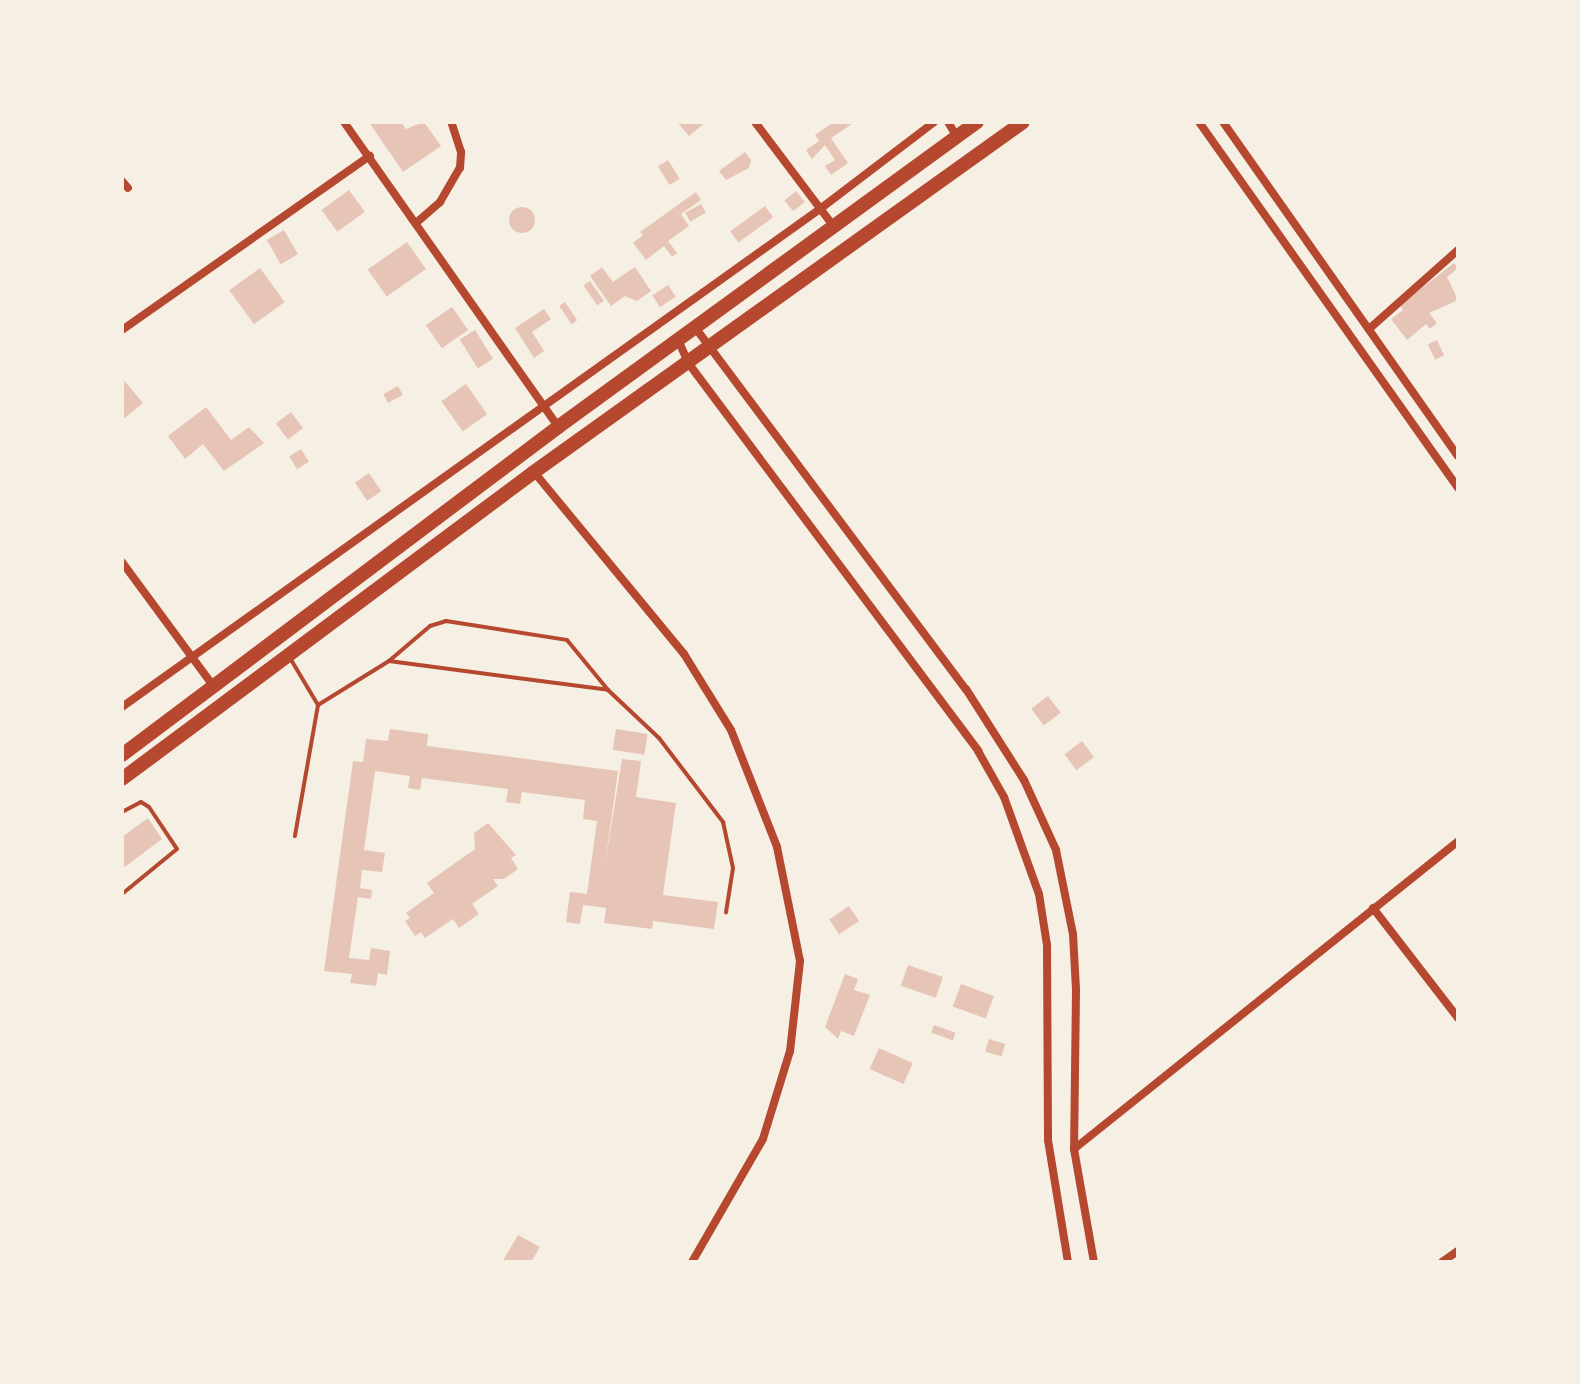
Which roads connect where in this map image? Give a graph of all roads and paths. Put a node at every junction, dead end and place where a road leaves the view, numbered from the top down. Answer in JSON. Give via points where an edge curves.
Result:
{"nodes":[{"id":1,"x":344,"y":122,"type":"edge"},
{"id":2,"x":451,"y":122,"type":"edge"},
{"id":3,"x":755,"y":122,"type":"edge"},
{"id":4,"x":934,"y":122,"type":"edge"},
{"id":5,"x":948,"y":122,"type":"edge"},
{"id":6,"x":977,"y":122,"type":"edge"},
{"id":7,"x":1023,"y":122,"type":"edge"},
{"id":8,"x":1199,"y":122,"type":"edge"},
{"id":9,"x":1223,"y":122,"type":"edge"},
{"id":10,"x":957,"y":137,"type":"junction"},
{"id":11,"x":370,"y":156,"type":"junction"},
{"id":12,"x":820,"y":209,"type":"junction"},
{"id":13,"x":416,"y":223,"type":"junction"},
{"id":14,"x":834,"y":228,"type":"junction"},
{"id":15,"x":1458,"y":250,"type":"edge"},
{"id":16,"x":1369,"y":329,"type":"junction"},
{"id":17,"x":122,"y":330,"type":"edge"},
{"id":18,"x":697,"y":330,"type":"junction"},
{"id":19,"x":679,"y":342,"type":"junction"},
{"id":20,"x":710,"y":348,"type":"junction"},
{"id":21,"x":689,"y":364,"type":"junction"},
{"id":22,"x":543,"y":406,"type":"junction"},
{"id":23,"x":558,"y":427,"type":"junction"},
{"id":24,"x":1458,"y":456,"type":"edge"},
{"id":25,"x":534,"y":472,"type":"junction"},
{"id":26,"x":1458,"y":488,"type":"edge"},
{"id":27,"x":122,"y":562,"type":"edge"},
{"id":28,"x":286,"y":653,"type":"junction"},
{"id":29,"x":192,"y":657,"type":"junction"},
{"id":30,"x":389,"y":661,"type":"junction"},
{"id":31,"x":214,"y":687,"type":"junction"},
{"id":32,"x":608,"y":690,"type":"junction"},
{"id":33,"x":318,"y":705,"type":"junction"},
{"id":34,"x":122,"y":707,"type":"edge"},
{"id":35,"x":122,"y":755,"type":"edge"},
{"id":36,"x":122,"y":779,"type":"edge"},
{"id":37,"x":122,"y":812,"type":"edge"},
{"id":38,"x":295,"y":836,"type":"dead end"},
{"id":39,"x":1458,"y":841,"type":"edge"},
{"id":40,"x":122,"y":894,"type":"edge"},
{"id":41,"x":1373,"y":908,"type":"junction"},
{"id":42,"x":726,"y":912,"type":"dead end"},
{"id":43,"x":1458,"y":1018,"type":"edge"},
{"id":44,"x":1074,"y":1149,"type":"junction"},
{"id":45,"x":1458,"y":1251,"type":"edge"},
{"id":46,"x":692,"y":1262,"type":"edge"},
{"id":47,"x":1068,"y":1262,"type":"edge"},
{"id":48,"x":1094,"y":1262,"type":"edge"},
{"id":49,"x":1442,"y":1262,"type":"edge"}],
"edges":[{"from":1,"to":11,"type":"street"},
{"from":2,"to":13,"type":"street","via":[[461,152],[460,168],[440,202]]},
{"from":3,"to":12,"type":"street"},
{"from":4,"to":12,"type":"street"},
{"from":5,"to":10,"type":"street"},
{"from":6,"to":10,"type":"main road"},
{"from":7,"to":20,"type":"main road"},
{"from":8,"to":26,"type":"street"},
{"from":9,"to":16,"type":"street"},
{"from":10,"to":14,"type":"main road"},
{"from":11,"to":13,"type":"street"},
{"from":11,"to":17,"type":"street"},
{"from":12,"to":14,"type":"street"},
{"from":12,"to":22,"type":"street"},
{"from":13,"to":22,"type":"street"},
{"from":14,"to":18,"type":"main road"},
{"from":15,"to":16,"type":"street"},
{"from":16,"to":24,"type":"street"},
{"from":18,"to":19,"type":"main road"},
{"from":18,"to":20,"type":"street"},
{"from":19,"to":21,"type":"street"},
{"from":19,"to":23,"type":"main road"},
{"from":20,"to":21,"type":"main road"},
{"from":20,"to":44,"type":"street","via":[[966,689],[1024,780],[1056,850],[1075,976]]},
{"from":21,"to":25,"type":"main road"},
{"from":21,"to":47,"type":"street","via":[[970,739],[1004,797],[1035,882],[1047,945],[1048,1140]]},
{"from":22,"to":23,"type":"street"},
{"from":22,"to":29,"type":"street"},
{"from":23,"to":31,"type":"main road"},
{"from":25,"to":28,"type":"main road"},
{"from":25,"to":46,"type":"street","via":[[684,654],[731,730],[777,847],[792,918],[800,961],[790,1051],[763,1139]]},
{"from":27,"to":29,"type":"street"},
{"from":28,"to":33,"type":"lane"},
{"from":28,"to":36,"type":"main road"},
{"from":29,"to":31,"type":"street"},
{"from":29,"to":34,"type":"street"},
{"from":30,"to":32,"type":"lane"},
{"from":30,"to":32,"type":"lane","via":[[430,626],[446,621],[549,633],[583,653]]},
{"from":30,"to":33,"type":"lane"},
{"from":31,"to":35,"type":"main road"},
{"from":32,"to":42,"type":"lane","via":[[659,738],[723,822],[733,868]]},
{"from":33,"to":38,"type":"lane"},
{"from":37,"to":40,"type":"lane","via":[[141,802],[149,807],[177,849]]},
{"from":39,"to":41,"type":"street"},
{"from":41,"to":43,"type":"street"},
{"from":41,"to":44,"type":"street"},
{"from":44,"to":48,"type":"street"},
{"from":45,"to":49,"type":"street"}]}
